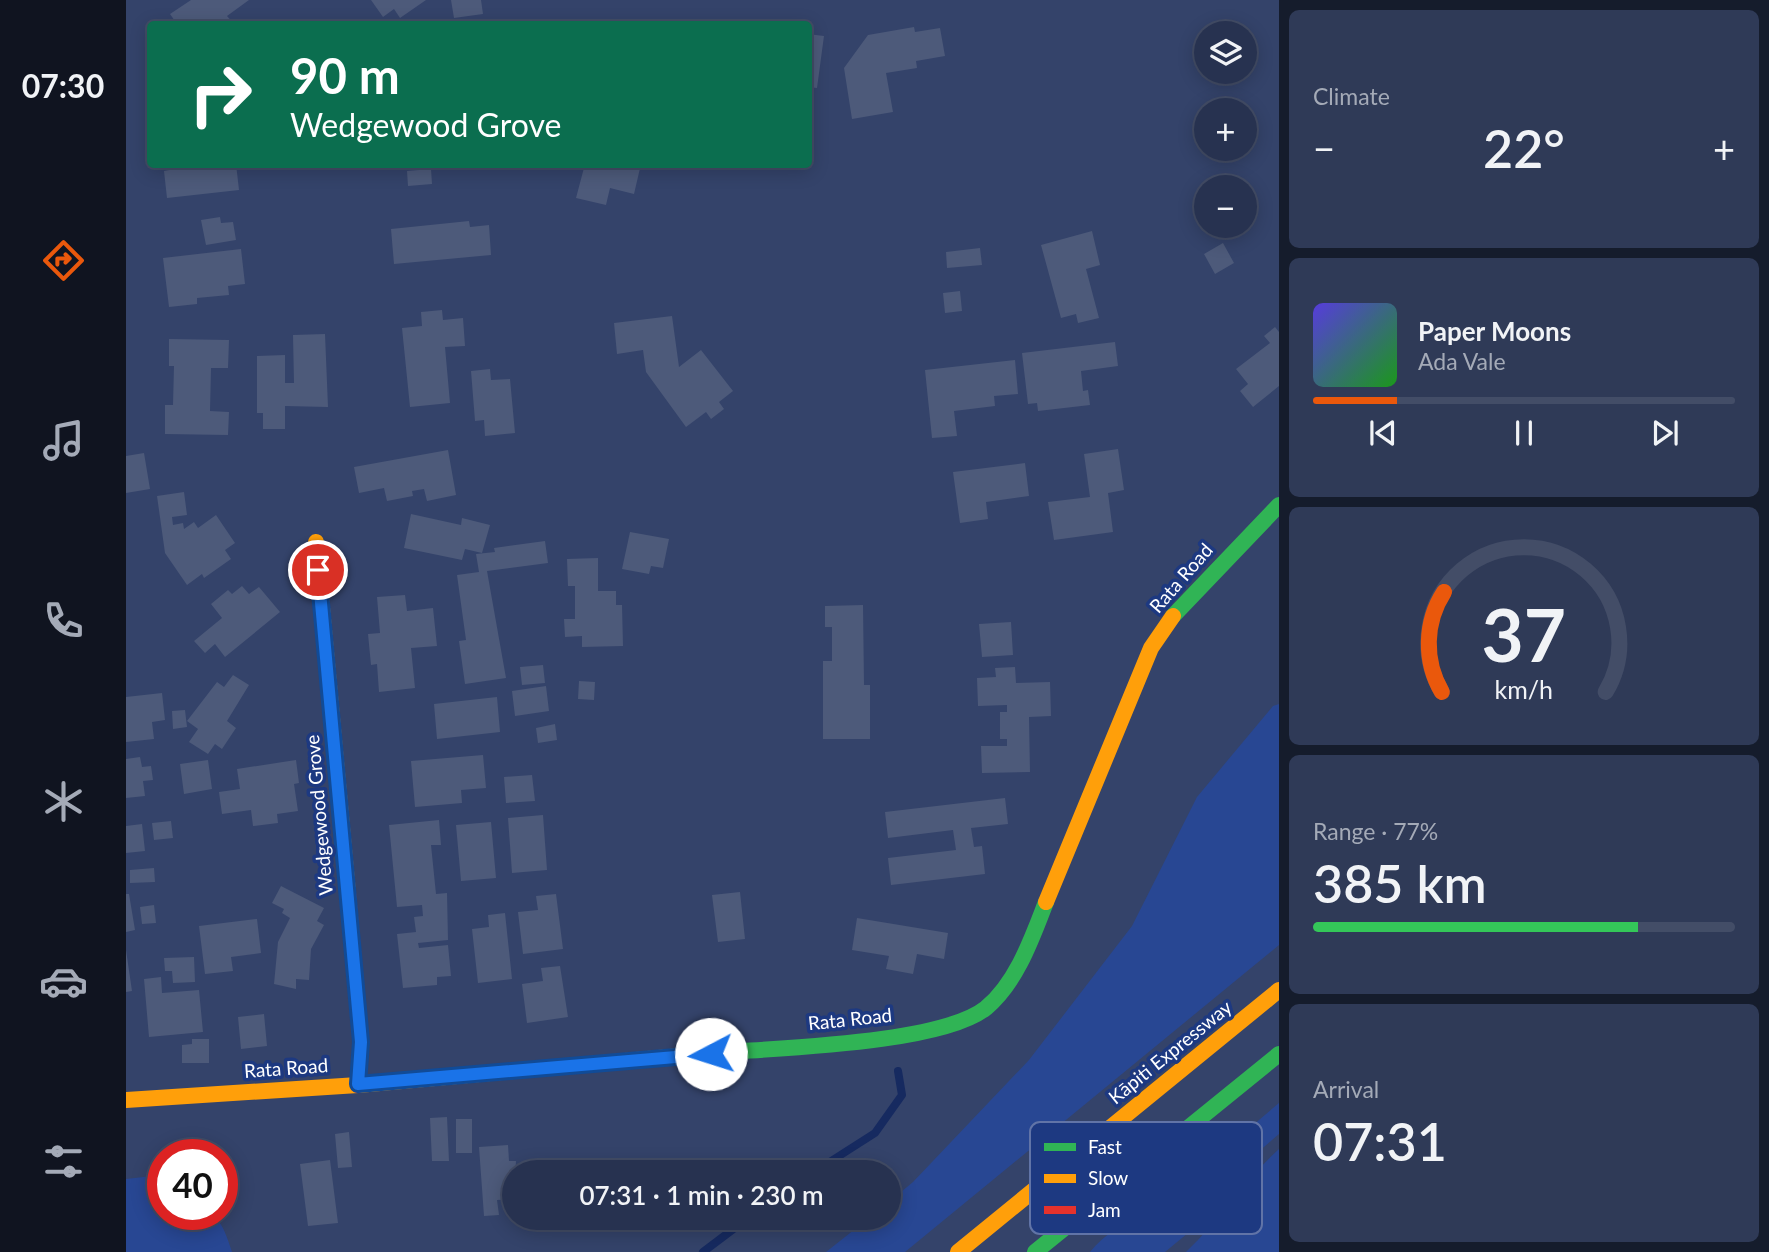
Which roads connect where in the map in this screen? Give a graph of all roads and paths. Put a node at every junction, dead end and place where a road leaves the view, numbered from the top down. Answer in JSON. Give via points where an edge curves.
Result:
{"nodes":[{"id":1,"x":1279,"y":505,"type":"edge"},
{"id":2,"x":316,"y":542,"type":"dead end"},
{"id":3,"x":1279,"y":990,"type":"edge"},
{"id":4,"x":1279,"y":1054,"type":"edge"},
{"id":5,"x":358,"y":1084,"type":"junction"},
{"id":6,"x":126,"y":1100,"type":"edge"},
{"id":7,"x":1117,"y":1122,"type":"edge"},
{"id":8,"x":1195,"y":1122,"type":"edge"},
{"id":9,"x":1030,"y":1193,"type":"edge"},
{"id":10,"x":1057,"y":1234,"type":"edge"},
{"id":11,"x":958,"y":1252,"type":"edge"},
{"id":12,"x":1035,"y":1252,"type":"edge"}],
"edges":[{"from":1,"to":5,"type":"main road","name":"Rata Road","via":[[1181,604],[1151,648],[1034,932],[1014,973],[984,1009],[923,1032],[874,1039]]},
{"from":2,"to":5,"type":"main road","name":"Wedgewood Grove","via":[[361,1042]]},
{"from":3,"to":7,"type":"main road","name":"Kāpiti Expressway"},
{"from":4,"to":8,"type":"main road"},
{"from":5,"to":6,"type":"main road","name":"Rata Road"},
{"from":9,"to":11,"type":"main road","name":"Kāpiti Expressway"},
{"from":10,"to":12,"type":"main road"}]}
